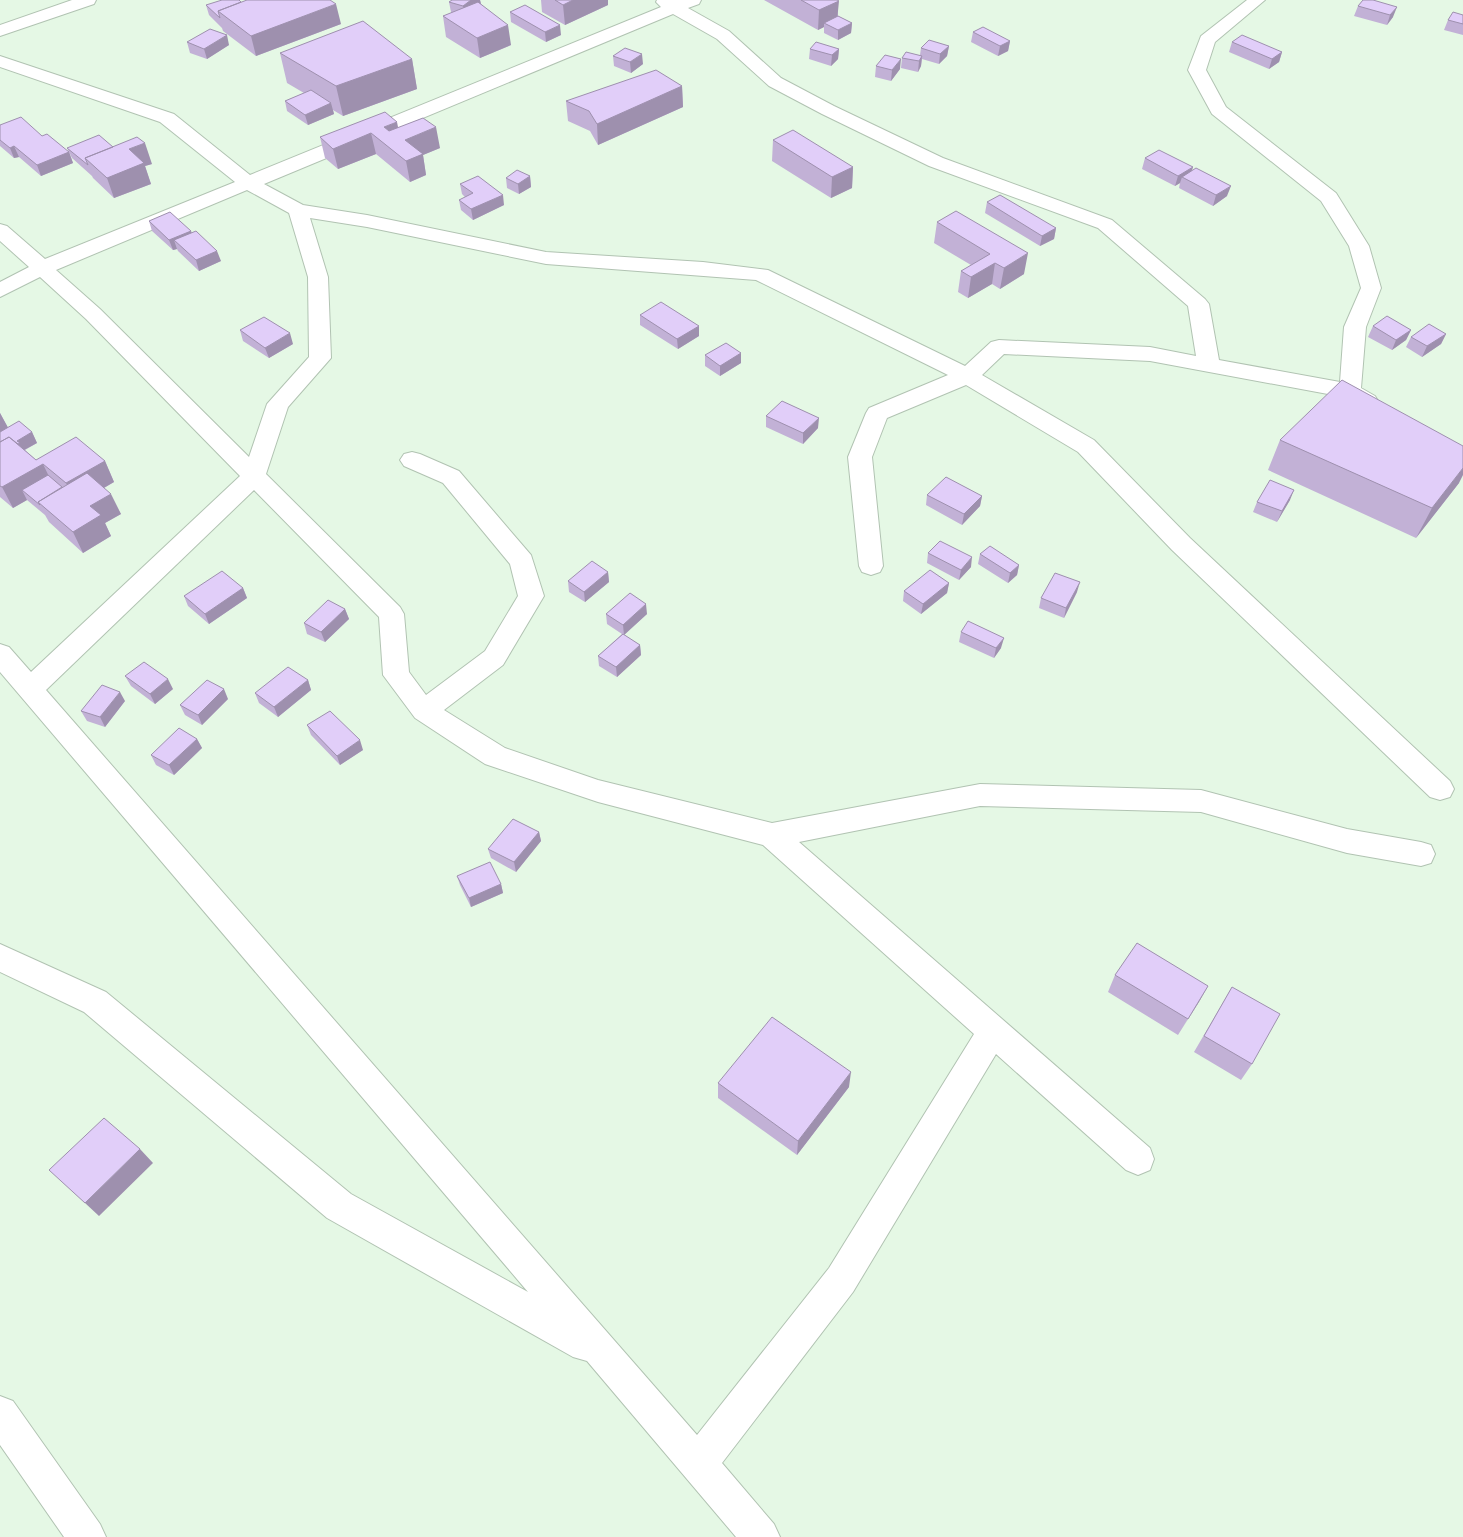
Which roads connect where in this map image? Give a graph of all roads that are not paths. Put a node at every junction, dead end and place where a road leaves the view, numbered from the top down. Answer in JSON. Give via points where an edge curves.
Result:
{"nodes":[{"id":1,"x":88,"y":0,"type":"edge"},
{"id":2,"x":693,"y":0,"type":"edge"},
{"id":3,"x":1258,"y":0,"type":"edge"},
{"id":4,"x":63,"y":3,"type":"edge"},
{"id":5,"x":668,"y":4,"type":"edge"},
{"id":6,"x":0,"y":30,"type":"edge"},
{"id":7,"x":0,"y":61,"type":"edge"},
{"id":8,"x":248,"y":183,"type":"junction"},
{"id":9,"x":298,"y":210,"type":"junction"},
{"id":10,"x":0,"y":230,"type":"edge"},
{"id":11,"x":42,"y":268,"type":"junction"},
{"id":12,"x":0,"y":291,"type":"edge"},
{"id":13,"x":1209,"y":365,"type":"junction"},
{"id":14,"x":967,"y":376,"type":"junction"},
{"id":15,"x":1350,"y":391,"type":"junction"},
{"id":16,"x":1385,"y":411,"type":"edge"},
{"id":17,"x":412,"y":460,"type":"dead end"},
{"id":18,"x":254,"y":476,"type":"junction"},
{"id":19,"x":871,"y":566,"type":"dead end"},
{"id":20,"x":0,"y":654,"type":"edge"},
{"id":21,"x":30,"y":689,"type":"junction"},
{"id":22,"x":424,"y":711,"type":"junction"},
{"id":23,"x":1440,"y":788,"type":"dead end"},
{"id":24,"x":772,"y":835,"type":"junction"},
{"id":25,"x":1421,"y":854,"type":"dead end"},
{"id":26,"x":0,"y":957,"type":"edge"},
{"id":27,"x":993,"y":1031,"type":"junction"},
{"id":28,"x":1138,"y":1159,"type":"dead end"},
{"id":29,"x":603,"y":1353,"type":"junction"},
{"id":30,"x":0,"y":1414,"type":"edge"},
{"id":31,"x":698,"y":1464,"type":"junction"},
{"id":32,"x":87,"y":1537,"type":"edge"},
{"id":33,"x":761,"y":1537,"type":"edge"}],
"edges":[{"from":1,"to":4,"type":"street"},
{"from":2,"to":5,"type":"street"},
{"from":3,"to":15,"type":"street","via":[[1207,40],[1197,70],[1218,110],[1329,197],[1359,246],[1371,288],[1355,327]]},
{"from":4,"to":6,"type":"street"},
{"from":5,"to":8,"type":"street"},
{"from":5,"to":13,"type":"street","via":[[723,35],[774,82],[828,110],[936,162],[1106,224],[1198,304]]},
{"from":7,"to":8,"type":"street","via":[[167,118]]},
{"from":8,"to":9,"type":"street"},
{"from":8,"to":11,"type":"street"},
{"from":9,"to":14,"type":"street","via":[[546,258],[761,274]]},
{"from":9,"to":18,"type":"street","via":[[318,277],[320,358],[278,404]]},
{"from":10,"to":11,"type":"street"},
{"from":11,"to":12,"type":"street"},
{"from":11,"to":18,"type":"street","via":[[93,314]]},
{"from":13,"to":14,"type":"street","via":[[1150,354],[999,347]]},
{"from":13,"to":15,"type":"street"},
{"from":14,"to":19,"type":"street","via":[[877,413],[860,457]]},
{"from":14,"to":23,"type":"street","via":[[1086,446],[1181,544]]},
{"from":15,"to":16,"type":"street"},
{"from":17,"to":22,"type":"street","via":[[451,478],[522,561],[531,596],[494,658]]},
{"from":18,"to":21,"type":"street"},
{"from":18,"to":22,"type":"street","via":[[391,614],[396,675]]},
{"from":20,"to":21,"type":"street"},
{"from":21,"to":29,"type":"street"},
{"from":22,"to":24,"type":"street","via":[[495,756],[598,791]]},
{"from":24,"to":25,"type":"street","via":[[980,795],[1038,796],[1201,801],[1347,841]]},
{"from":24,"to":27,"type":"street"},
{"from":26,"to":29,"type":"street","via":[[95,1002],[338,1206]]},
{"from":27,"to":28,"type":"street"},
{"from":27,"to":31,"type":"street","via":[[841,1280]]},
{"from":29,"to":31,"type":"street"},
{"from":30,"to":32,"type":"street"},
{"from":31,"to":33,"type":"street"}]}
